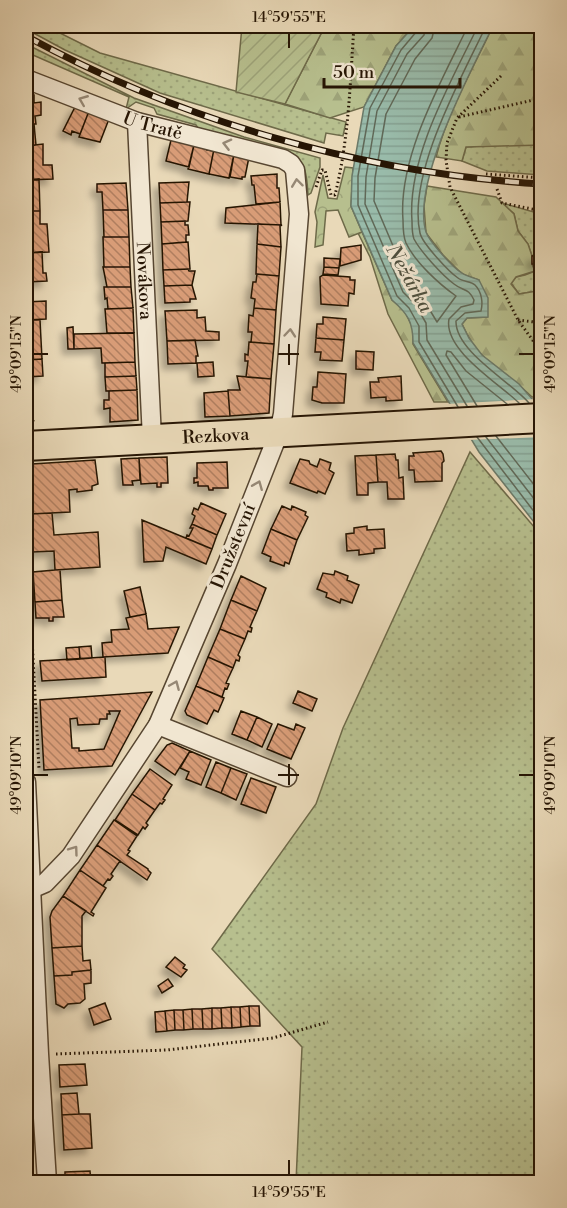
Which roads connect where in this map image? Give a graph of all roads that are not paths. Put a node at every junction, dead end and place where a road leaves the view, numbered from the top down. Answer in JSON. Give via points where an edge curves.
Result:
{"nodes":[{"id":1,"x":26,"y":80,"type":"edge"},
{"id":2,"x":137,"y":122,"type":"junction"},
{"id":3,"x":283,"y":159,"type":"joint"},
{"id":4,"x":542,"y":418,"type":"edge"},
{"id":5,"x":279,"y":432,"type":"junction"},
{"id":6,"x":152,"y":439,"type":"junction"},
{"id":7,"x":26,"y":446,"type":"edge"},
{"id":8,"x":158,"y":725,"type":"junction"},
{"id":9,"x":286,"y":777,"type":"dead end"},
{"id":10,"x":32,"y":779,"type":"edge"},
{"id":11,"x":26,"y":793,"type":"edge"},
{"id":12,"x":31,"y":889,"type":"junction"},
{"id":13,"x":47,"y":1182,"type":"edge"}],
"edges":[{"from":2,"to":1,"type":"street","name":"U Tratě","one_way":true},
{"from":3,"to":2,"type":"street","name":"U Tratě","one_way":true},
{"from":2,"to":6,"type":"street","name":"Novákova"},
{"from":5,"to":3,"type":"street","name":"Družstevní","one_way":true,"via":[[299,213],[296,170]]},
{"from":4,"to":5,"type":"main road","name":"Rezkova"},
{"from":5,"to":6,"type":"main road","name":"Rezkova"},
{"from":8,"to":5,"type":"street","name":"Družstevní","one_way":true},
{"from":6,"to":7,"type":"main road","name":"Rezkova"},
{"from":8,"to":9,"type":"street"},
{"from":12,"to":8,"type":"street","name":"Družstevní","one_way":true,"via":[[45,883],[71,856]]},
{"from":10,"to":11,"type":"street"},
{"from":11,"to":12,"type":"street"},
{"from":12,"to":13,"type":"street"}]}
